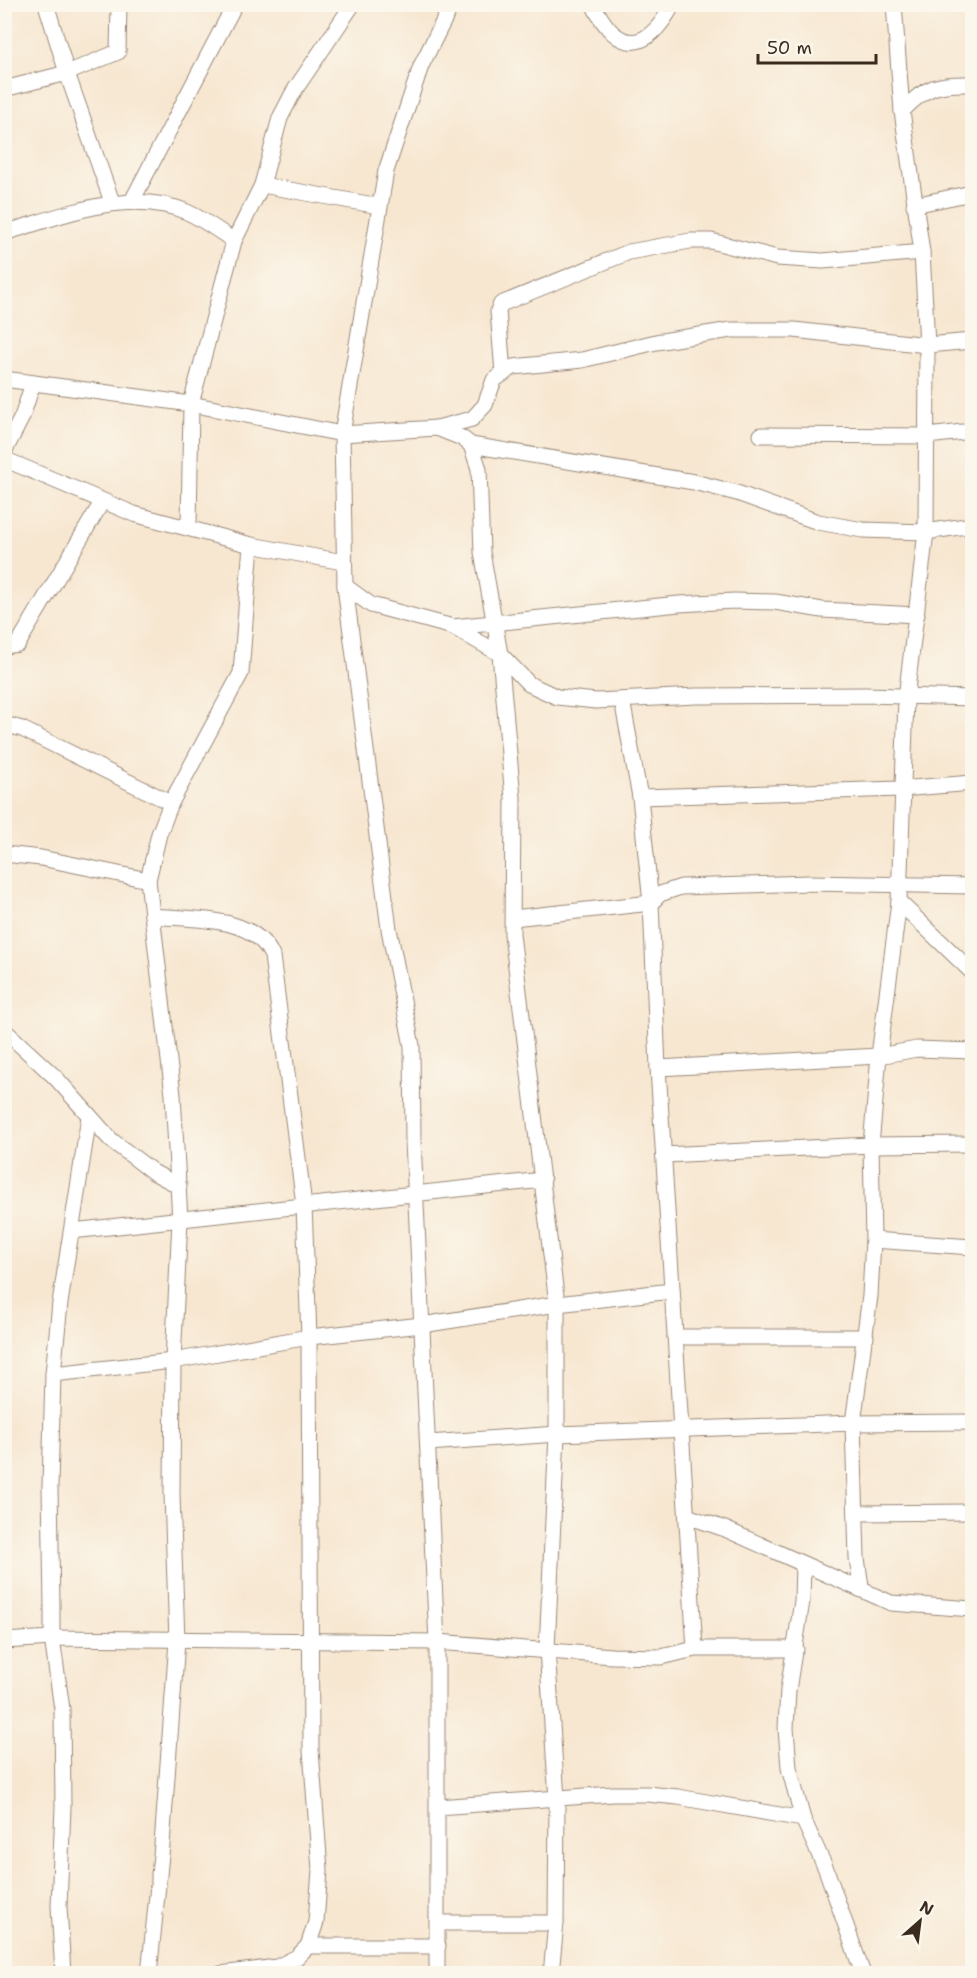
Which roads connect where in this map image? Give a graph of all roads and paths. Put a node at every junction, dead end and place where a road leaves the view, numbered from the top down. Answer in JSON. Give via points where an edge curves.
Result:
{"nodes":[{"id":1,"x":46,"y":4,"type":"edge"},
{"id":2,"x":119,"y":4,"type":"edge"},
{"id":3,"x":235,"y":4,"type":"edge"},
{"id":4,"x":353,"y":4,"type":"edge"},
{"id":5,"x":452,"y":4,"type":"edge"},
{"id":6,"x":593,"y":4,"type":"edge"},
{"id":7,"x":673,"y":4,"type":"edge"},
{"id":8,"x":894,"y":4,"type":"edge"},
{"id":9,"x":67,"y":73,"type":"junction"},
{"id":10,"x":972,"y":84,"type":"edge"},
{"id":11,"x":4,"y":89,"type":"edge"},
{"id":12,"x":902,"y":111,"type":"junction"},
{"id":13,"x":262,"y":185,"type":"junction"},
{"id":14,"x":972,"y":193,"type":"edge"},
{"id":15,"x":132,"y":201,"type":"junction"},
{"id":16,"x":112,"y":202,"type":"junction"},
{"id":17,"x":914,"y":205,"type":"junction"},
{"id":18,"x":379,"y":206,"type":"junction"},
{"id":19,"x":4,"y":233,"type":"edge"},
{"id":20,"x":234,"y":241,"type":"junction"},
{"id":21,"x":922,"y":252,"type":"junction"},
{"id":22,"x":972,"y":341,"type":"edge"},
{"id":23,"x":927,"y":345,"type":"junction"},
{"id":24,"x":502,"y":373,"type":"junction"},
{"id":25,"x":4,"y":379,"type":"edge"},
{"id":26,"x":33,"y":383,"type":"junction"},
{"id":27,"x":191,"y":404,"type":"junction"},
{"id":28,"x":437,"y":428,"type":"junction"},
{"id":29,"x":972,"y":431,"type":"edge"},
{"id":30,"x":342,"y":434,"type":"junction"},
{"id":31,"x":761,"y":435,"type":"dead end"},
{"id":32,"x":927,"y":436,"type":"junction"},
{"id":33,"x":471,"y":446,"type":"junction"},
{"id":34,"x":4,"y":452,"type":"edge"},
{"id":35,"x":4,"y":459,"type":"edge"},
{"id":36,"x":102,"y":502,"type":"junction"},
{"id":37,"x":972,"y":525,"type":"edge"},
{"id":38,"x":189,"y":527,"type":"junction"},
{"id":39,"x":926,"y":532,"type":"junction"},
{"id":40,"x":251,"y":546,"type":"junction"},
{"id":41,"x":343,"y":562,"type":"junction"},
{"id":42,"x":345,"y":586,"type":"junction"},
{"id":43,"x":917,"y":615,"type":"junction"},
{"id":44,"x":493,"y":622,"type":"junction"},
{"id":45,"x":453,"y":627,"type":"junction"},
{"id":46,"x":4,"y":646,"type":"edge"},
{"id":47,"x":500,"y":654,"type":"junction"},
{"id":48,"x":906,"y":698,"type":"junction"},
{"id":49,"x":972,"y":698,"type":"edge"},
{"id":50,"x":622,"y":700,"type":"junction"},
{"id":51,"x":4,"y":724,"type":"edge"},
{"id":52,"x":972,"y":783,"type":"edge"},
{"id":53,"x":901,"y":789,"type":"junction"},
{"id":54,"x":640,"y":797,"type":"junction"},
{"id":55,"x":171,"y":802,"type":"junction"},
{"id":56,"x":4,"y":854,"type":"edge"},
{"id":57,"x":148,"y":880,"type":"junction"},
{"id":58,"x":900,"y":884,"type":"junction"},
{"id":59,"x":972,"y":886,"type":"edge"},
{"id":60,"x":899,"y":902,"type":"junction"},
{"id":61,"x":651,"y":903,"type":"junction"},
{"id":62,"x":152,"y":916,"type":"junction"},
{"id":63,"x":513,"y":918,"type":"junction"},
{"id":64,"x":971,"y":970,"type":"edge"},
{"id":65,"x":4,"y":1030,"type":"edge"},
{"id":66,"x":972,"y":1052,"type":"edge"},
{"id":67,"x":879,"y":1056,"type":"junction"},
{"id":68,"x":658,"y":1068,"type":"junction"},
{"id":69,"x":89,"y":1117,"type":"junction"},
{"id":70,"x":972,"y":1144,"type":"edge"},
{"id":71,"x":871,"y":1145,"type":"junction"},
{"id":72,"x":664,"y":1155,"type":"junction"},
{"id":73,"x":543,"y":1180,"type":"junction"},
{"id":74,"x":178,"y":1186,"type":"junction"},
{"id":75,"x":416,"y":1193,"type":"junction"},
{"id":76,"x":304,"y":1205,"type":"junction"},
{"id":77,"x":180,"y":1220,"type":"junction"},
{"id":78,"x":72,"y":1231,"type":"junction"},
{"id":79,"x":873,"y":1240,"type":"junction"},
{"id":80,"x":972,"y":1247,"type":"edge"},
{"id":81,"x":672,"y":1292,"type":"junction"},
{"id":82,"x":557,"y":1304,"type":"junction"},
{"id":83,"x":423,"y":1325,"type":"junction"},
{"id":84,"x":309,"y":1337,"type":"junction"},
{"id":85,"x":675,"y":1337,"type":"junction"},
{"id":86,"x":866,"y":1337,"type":"junction"},
{"id":87,"x":173,"y":1361,"type":"junction"},
{"id":88,"x":53,"y":1374,"type":"junction"},
{"id":89,"x":972,"y":1422,"type":"edge"},
{"id":90,"x":853,"y":1423,"type":"junction"},
{"id":91,"x":682,"y":1431,"type":"junction"},
{"id":92,"x":556,"y":1434,"type":"junction"},
{"id":93,"x":428,"y":1443,"type":"junction"},
{"id":94,"x":972,"y":1512,"type":"edge"},
{"id":95,"x":856,"y":1514,"type":"junction"},
{"id":96,"x":687,"y":1516,"type":"junction"},
{"id":97,"x":803,"y":1564,"type":"junction"},
{"id":98,"x":861,"y":1587,"type":"junction"},
{"id":99,"x":972,"y":1609,"type":"edge"},
{"id":100,"x":52,"y":1638,"type":"junction"},
{"id":101,"x":4,"y":1641,"type":"edge"},
{"id":102,"x":177,"y":1641,"type":"junction"},
{"id":103,"x":313,"y":1641,"type":"junction"},
{"id":104,"x":437,"y":1642,"type":"junction"},
{"id":105,"x":695,"y":1648,"type":"junction"},
{"id":106,"x":547,"y":1649,"type":"junction"},
{"id":107,"x":796,"y":1649,"type":"junction"},
{"id":108,"x":557,"y":1799,"type":"junction"},
{"id":109,"x":438,"y":1807,"type":"junction"},
{"id":110,"x":803,"y":1819,"type":"junction"},
{"id":111,"x":438,"y":1923,"type":"junction"},
{"id":112,"x":556,"y":1923,"type":"junction"},
{"id":113,"x":308,"y":1946,"type":"junction"},
{"id":114,"x":438,"y":1946,"type":"junction"},
{"id":115,"x":63,"y":1974,"type":"edge"},
{"id":116,"x":148,"y":1974,"type":"edge"},
{"id":117,"x":220,"y":1974,"type":"edge"},
{"id":118,"x":437,"y":1974,"type":"edge"},
{"id":119,"x":550,"y":1974,"type":"edge"},
{"id":120,"x":863,"y":1974,"type":"edge"}],
"edges":[{"from":1,"to":9,"type":"street"},
{"from":2,"to":9,"type":"street","via":[[118,52]]},
{"from":3,"to":15,"type":"street"},
{"from":4,"to":13,"type":"street","via":[[280,118]]},
{"from":5,"to":18,"type":"street","via":[[404,110]]},
{"from":6,"to":7,"type":"street","via":[[612,34],[632,41],[653,34],[662,26]]},
{"from":8,"to":12,"type":"street"},
{"from":9,"to":11,"type":"street"},
{"from":9,"to":16,"type":"street"},
{"from":10,"to":12,"type":"street","via":[[947,83],[928,88]]},
{"from":12,"to":17,"type":"street"},
{"from":13,"to":18,"type":"street"},
{"from":13,"to":20,"type":"street"},
{"from":14,"to":17,"type":"street"},
{"from":15,"to":16,"type":"street"},
{"from":15,"to":20,"type":"street","via":[[158,202],[188,213]]},
{"from":16,"to":19,"type":"street"},
{"from":17,"to":21,"type":"street"},
{"from":18,"to":30,"type":"street"},
{"from":20,"to":27,"type":"street"},
{"from":21,"to":23,"type":"street"},
{"from":21,"to":24,"type":"street","via":[[823,261],[762,256],[711,242],[690,242],[629,252],[501,304],[498,311]]},
{"from":22,"to":23,"type":"street"},
{"from":23,"to":24,"type":"street","via":[[795,330],[730,330],[582,360],[513,367]]},
{"from":23,"to":32,"type":"street"},
{"from":24,"to":28,"type":"street","via":[[494,380],[485,405],[472,419]]},
{"from":25,"to":26,"type":"street"},
{"from":26,"to":27,"type":"street"},
{"from":26,"to":34,"type":"street","via":[[22,417]]},
{"from":27,"to":30,"type":"street"},
{"from":27,"to":38,"type":"street"},
{"from":28,"to":30,"type":"street"},
{"from":28,"to":33,"type":"street"},
{"from":29,"to":32,"type":"street"},
{"from":30,"to":41,"type":"street"},
{"from":31,"to":32,"type":"street"},
{"from":32,"to":39,"type":"street"},
{"from":33,"to":39,"type":"street","via":[[694,482],[818,522],[863,530]]},
{"from":33,"to":44,"type":"street","via":[[479,468],[482,552]]},
{"from":35,"to":36,"type":"street"},
{"from":36,"to":38,"type":"street"},
{"from":36,"to":46,"type":"street","via":[[18,644]]},
{"from":37,"to":39,"type":"street"},
{"from":38,"to":40,"type":"street"},
{"from":39,"to":43,"type":"street"},
{"from":40,"to":41,"type":"street"},
{"from":40,"to":55,"type":"street","via":[[241,673]]},
{"from":41,"to":42,"type":"street"},
{"from":42,"to":45,"type":"street","via":[[371,606]]},
{"from":42,"to":75,"type":"street","via":[[389,928],[412,1046]]},
{"from":43,"to":44,"type":"street","via":[[734,601]]},
{"from":43,"to":48,"type":"street"},
{"from":44,"to":45,"type":"street"},
{"from":44,"to":47,"type":"street"},
{"from":45,"to":47,"type":"street"},
{"from":47,"to":50,"type":"street","via":[[529,684],[557,697]]},
{"from":47,"to":63,"type":"street","via":[[513,798]]},
{"from":48,"to":49,"type":"street"},
{"from":48,"to":50,"type":"street","via":[[696,696]]},
{"from":48,"to":53,"type":"street"},
{"from":50,"to":54,"type":"street"},
{"from":51,"to":55,"type":"street","via":[[22,729]]},
{"from":52,"to":53,"type":"street"},
{"from":53,"to":54,"type":"street"},
{"from":53,"to":58,"type":"street"},
{"from":54,"to":61,"type":"street"},
{"from":55,"to":57,"type":"street"},
{"from":56,"to":57,"type":"street"},
{"from":57,"to":62,"type":"street"},
{"from":58,"to":59,"type":"street"},
{"from":58,"to":60,"type":"street"},
{"from":58,"to":61,"type":"street","via":[[681,887],[660,894]]},
{"from":60,"to":64,"type":"street"},
{"from":60,"to":67,"type":"street"},
{"from":61,"to":63,"type":"street"},
{"from":61,"to":68,"type":"street"},
{"from":62,"to":74,"type":"street","via":[[173,1095]]},
{"from":62,"to":76,"type":"street","via":[[240,927],[267,944],[272,956]]},
{"from":63,"to":73,"type":"street"},
{"from":65,"to":69,"type":"street","via":[[56,1078]]},
{"from":66,"to":67,"type":"street","via":[[916,1049]]},
{"from":67,"to":68,"type":"street"},
{"from":67,"to":71,"type":"street"},
{"from":68,"to":72,"type":"street"},
{"from":69,"to":74,"type":"street","via":[[130,1156]]},
{"from":69,"to":78,"type":"street"},
{"from":70,"to":71,"type":"street"},
{"from":71,"to":72,"type":"street"},
{"from":71,"to":79,"type":"street"},
{"from":72,"to":81,"type":"street"},
{"from":73,"to":75,"type":"street"},
{"from":73,"to":82,"type":"street"},
{"from":74,"to":77,"type":"street"},
{"from":75,"to":76,"type":"street"},
{"from":75,"to":83,"type":"street"},
{"from":76,"to":77,"type":"street"},
{"from":76,"to":84,"type":"street"},
{"from":77,"to":78,"type":"street"},
{"from":77,"to":87,"type":"street"},
{"from":78,"to":88,"type":"street"},
{"from":79,"to":80,"type":"street"},
{"from":79,"to":86,"type":"street"},
{"from":81,"to":82,"type":"street"},
{"from":81,"to":85,"type":"street"},
{"from":82,"to":83,"type":"street"},
{"from":82,"to":92,"type":"street"},
{"from":83,"to":84,"type":"street"},
{"from":83,"to":93,"type":"street"},
{"from":84,"to":87,"type":"street"},
{"from":84,"to":103,"type":"street"},
{"from":85,"to":86,"type":"street"},
{"from":85,"to":91,"type":"street"},
{"from":86,"to":90,"type":"street"},
{"from":87,"to":88,"type":"street"},
{"from":87,"to":102,"type":"street"},
{"from":88,"to":100,"type":"street"},
{"from":89,"to":90,"type":"street"},
{"from":90,"to":91,"type":"street"},
{"from":90,"to":95,"type":"street"},
{"from":91,"to":92,"type":"street"},
{"from":91,"to":96,"type":"street"},
{"from":92,"to":93,"type":"street"},
{"from":92,"to":106,"type":"street"},
{"from":93,"to":104,"type":"street"},
{"from":94,"to":95,"type":"street"},
{"from":95,"to":98,"type":"street"},
{"from":96,"to":97,"type":"street"},
{"from":96,"to":105,"type":"street"},
{"from":97,"to":98,"type":"street"},
{"from":97,"to":107,"type":"street"},
{"from":98,"to":99,"type":"street","via":[[891,1603]]},
{"from":100,"to":101,"type":"street"},
{"from":100,"to":102,"type":"street"},
{"from":100,"to":115,"type":"street","via":[[62,1709],[59,1906]]},
{"from":102,"to":103,"type":"street"},
{"from":102,"to":116,"type":"street"},
{"from":103,"to":104,"type":"street"},
{"from":103,"to":113,"type":"street","via":[[311,1750],[320,1870],[316,1922]]},
{"from":104,"to":106,"type":"street"},
{"from":104,"to":109,"type":"street"},
{"from":105,"to":106,"type":"street","via":[[661,1657]]},
{"from":105,"to":107,"type":"street"},
{"from":106,"to":108,"type":"street"},
{"from":107,"to":110,"type":"street","via":[[786,1728],[789,1768]]},
{"from":108,"to":109,"type":"street"},
{"from":108,"to":110,"type":"street","via":[[647,1794]]},
{"from":108,"to":112,"type":"street"},
{"from":109,"to":111,"type":"street"},
{"from":110,"to":120,"type":"street","via":[[826,1869]]},
{"from":111,"to":112,"type":"street"},
{"from":111,"to":114,"type":"street"},
{"from":112,"to":119,"type":"street"},
{"from":113,"to":114,"type":"street"},
{"from":113,"to":117,"type":"street","via":[[277,1967]]},
{"from":114,"to":118,"type":"street"}]}
